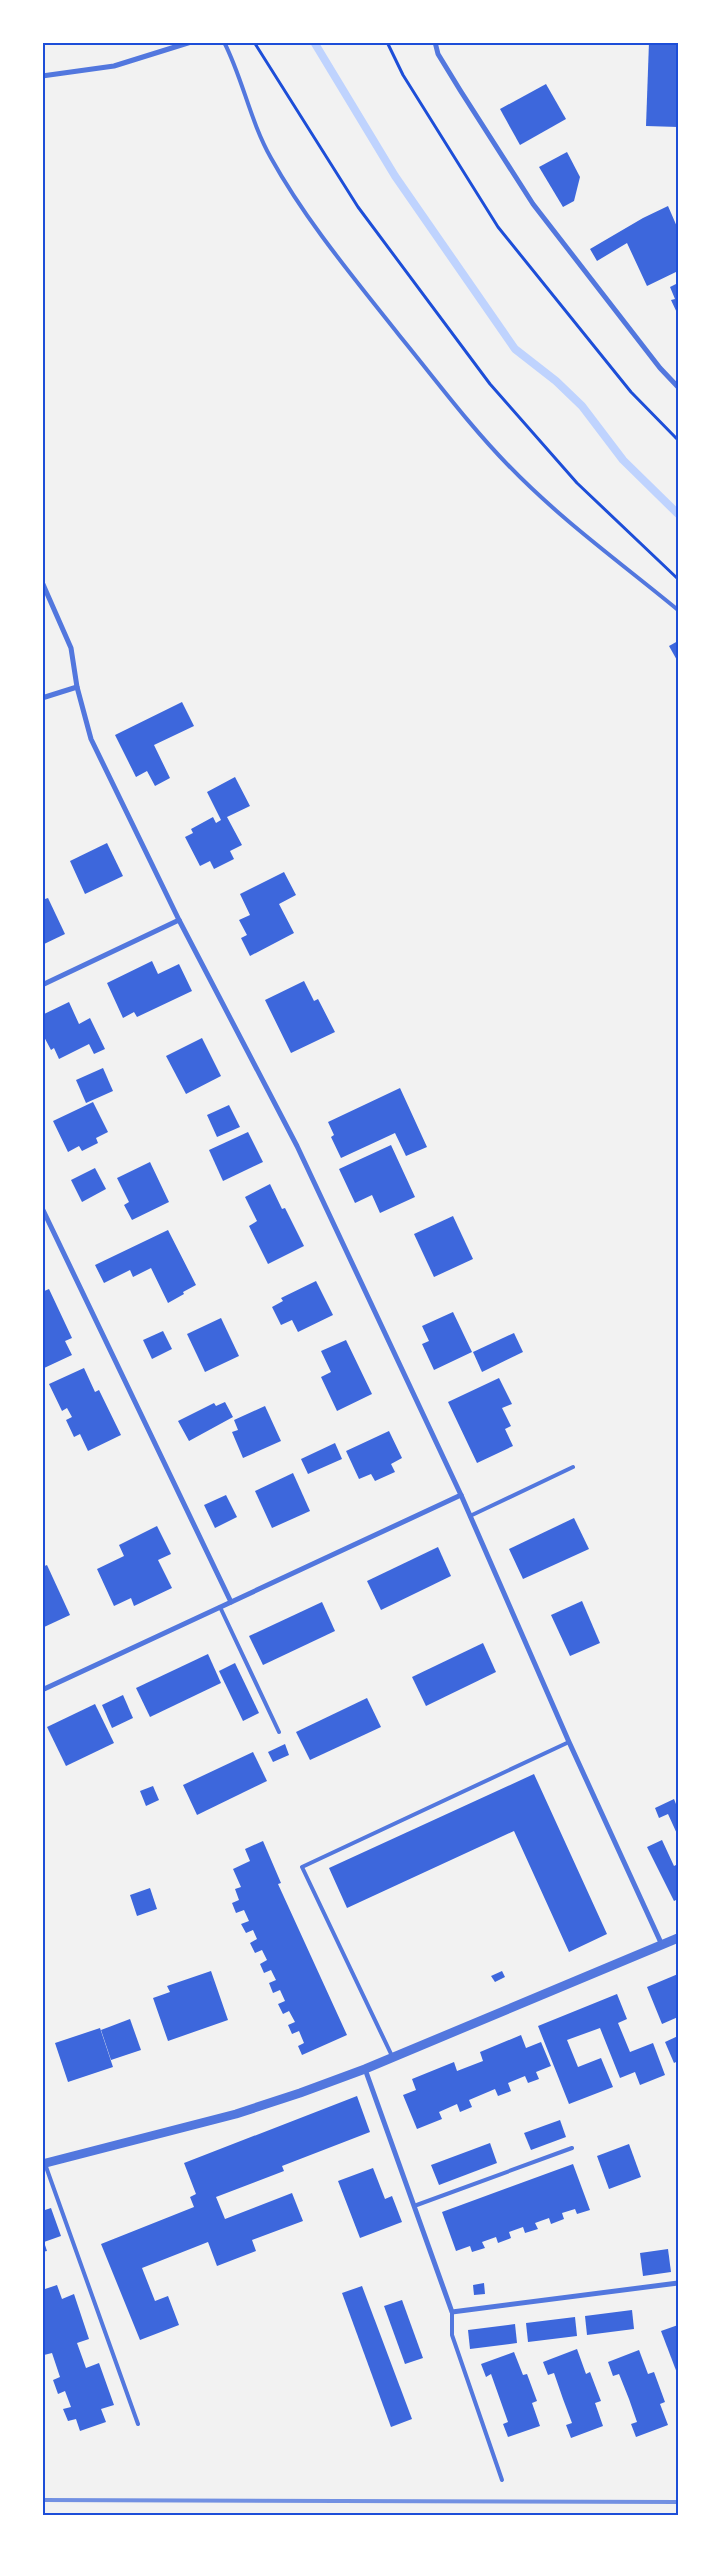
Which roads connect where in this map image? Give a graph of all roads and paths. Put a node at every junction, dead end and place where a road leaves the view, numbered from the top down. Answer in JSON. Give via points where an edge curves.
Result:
{"nodes":[{"id":1,"x":191,"y":42,"type":"edge"},
{"id":2,"x":224,"y":42,"type":"edge"},
{"id":3,"x":254,"y":42,"type":"edge"},
{"id":4,"x":387,"y":42,"type":"edge"},
{"id":5,"x":435,"y":42,"type":"edge"},
{"id":6,"x":42,"y":76,"type":"edge"},
{"id":7,"x":678,"y":387,"type":"edge"},
{"id":8,"x":678,"y":440,"type":"edge"},
{"id":9,"x":678,"y":579,"type":"edge"},
{"id":10,"x":42,"y":582,"type":"edge"},
{"id":11,"x":678,"y":610,"type":"edge"},
{"id":12,"x":77,"y":686,"type":"junction"},
{"id":13,"x":42,"y":698,"type":"edge"},
{"id":14,"x":179,"y":920,"type":"junction"},
{"id":15,"x":42,"y":985,"type":"edge"},
{"id":16,"x":42,"y":1208,"type":"edge"},
{"id":17,"x":573,"y":1467,"type":"dead end"},
{"id":18,"x":461,"y":1495,"type":"junction"},
{"id":19,"x":470,"y":1516,"type":"junction"},
{"id":20,"x":231,"y":1602,"type":"junction"},
{"id":21,"x":220,"y":1607,"type":"junction"},
{"id":22,"x":42,"y":1690,"type":"edge"},
{"id":23,"x":279,"y":1732,"type":"dead end"},
{"id":24,"x":569,"y":1742,"type":"junction"},
{"id":25,"x":678,"y":1938,"type":"edge"},
{"id":26,"x":662,"y":1945,"type":"junction"},
{"id":27,"x":393,"y":2058,"type":"junction"},
{"id":28,"x":365,"y":2069,"type":"junction"},
{"id":29,"x":572,"y":2148,"type":"dead end"},
{"id":30,"x":44,"y":2164,"type":"edge"},
{"id":31,"x":414,"y":2206,"type":"junction"},
{"id":32,"x":678,"y":2283,"type":"edge"},
{"id":33,"x":452,"y":2312,"type":"junction"},
{"id":34,"x":138,"y":2424,"type":"dead end"},
{"id":35,"x":502,"y":2480,"type":"dead end"}],
"edges":[{"from":1,"to":6,"type":"street","via":[[114,66]]},
{"from":2,"to":11,"type":"lane","via":[[252,120],[270,158],[306,214],[393,327],[509,466],[570,522]]},
{"from":3,"to":9,"type":"path","via":[[358,207],[490,384],[577,483]]},
{"from":4,"to":8,"type":"path","via":[[403,75],[498,227],[631,392]]},
{"from":5,"to":7,"type":"street","via":[[438,54],[533,204]]},
{"from":10,"to":12,"type":"street","via":[[71,648]]},
{"from":12,"to":13,"type":"street"},
{"from":12,"to":14,"type":"street","via":[[91,739]]},
{"from":14,"to":15,"type":"street"},
{"from":14,"to":18,"type":"street","via":[[297,1146]]},
{"from":16,"to":20,"type":"street"},
{"from":17,"to":19,"type":"lane"},
{"from":18,"to":19,"type":"street"},
{"from":18,"to":20,"type":"street"},
{"from":19,"to":24,"type":"street"},
{"from":20,"to":21,"type":"street"},
{"from":21,"to":22,"type":"street"},
{"from":21,"to":23,"type":"lane"},
{"from":24,"to":26,"type":"street"},
{"from":24,"to":27,"type":"lane","via":[[302,1867]]},
{"from":25,"to":26,"type":"street"},
{"from":26,"to":27,"type":"street"},
{"from":27,"to":28,"type":"street"},
{"from":28,"to":30,"type":"street","via":[[236,2114]]},
{"from":28,"to":31,"type":"street"},
{"from":29,"to":31,"type":"lane"},
{"from":30,"to":34,"type":"lane"},
{"from":31,"to":33,"type":"street"},
{"from":32,"to":33,"type":"street"},
{"from":33,"to":35,"type":"lane","via":[[452,2335]]}]}
